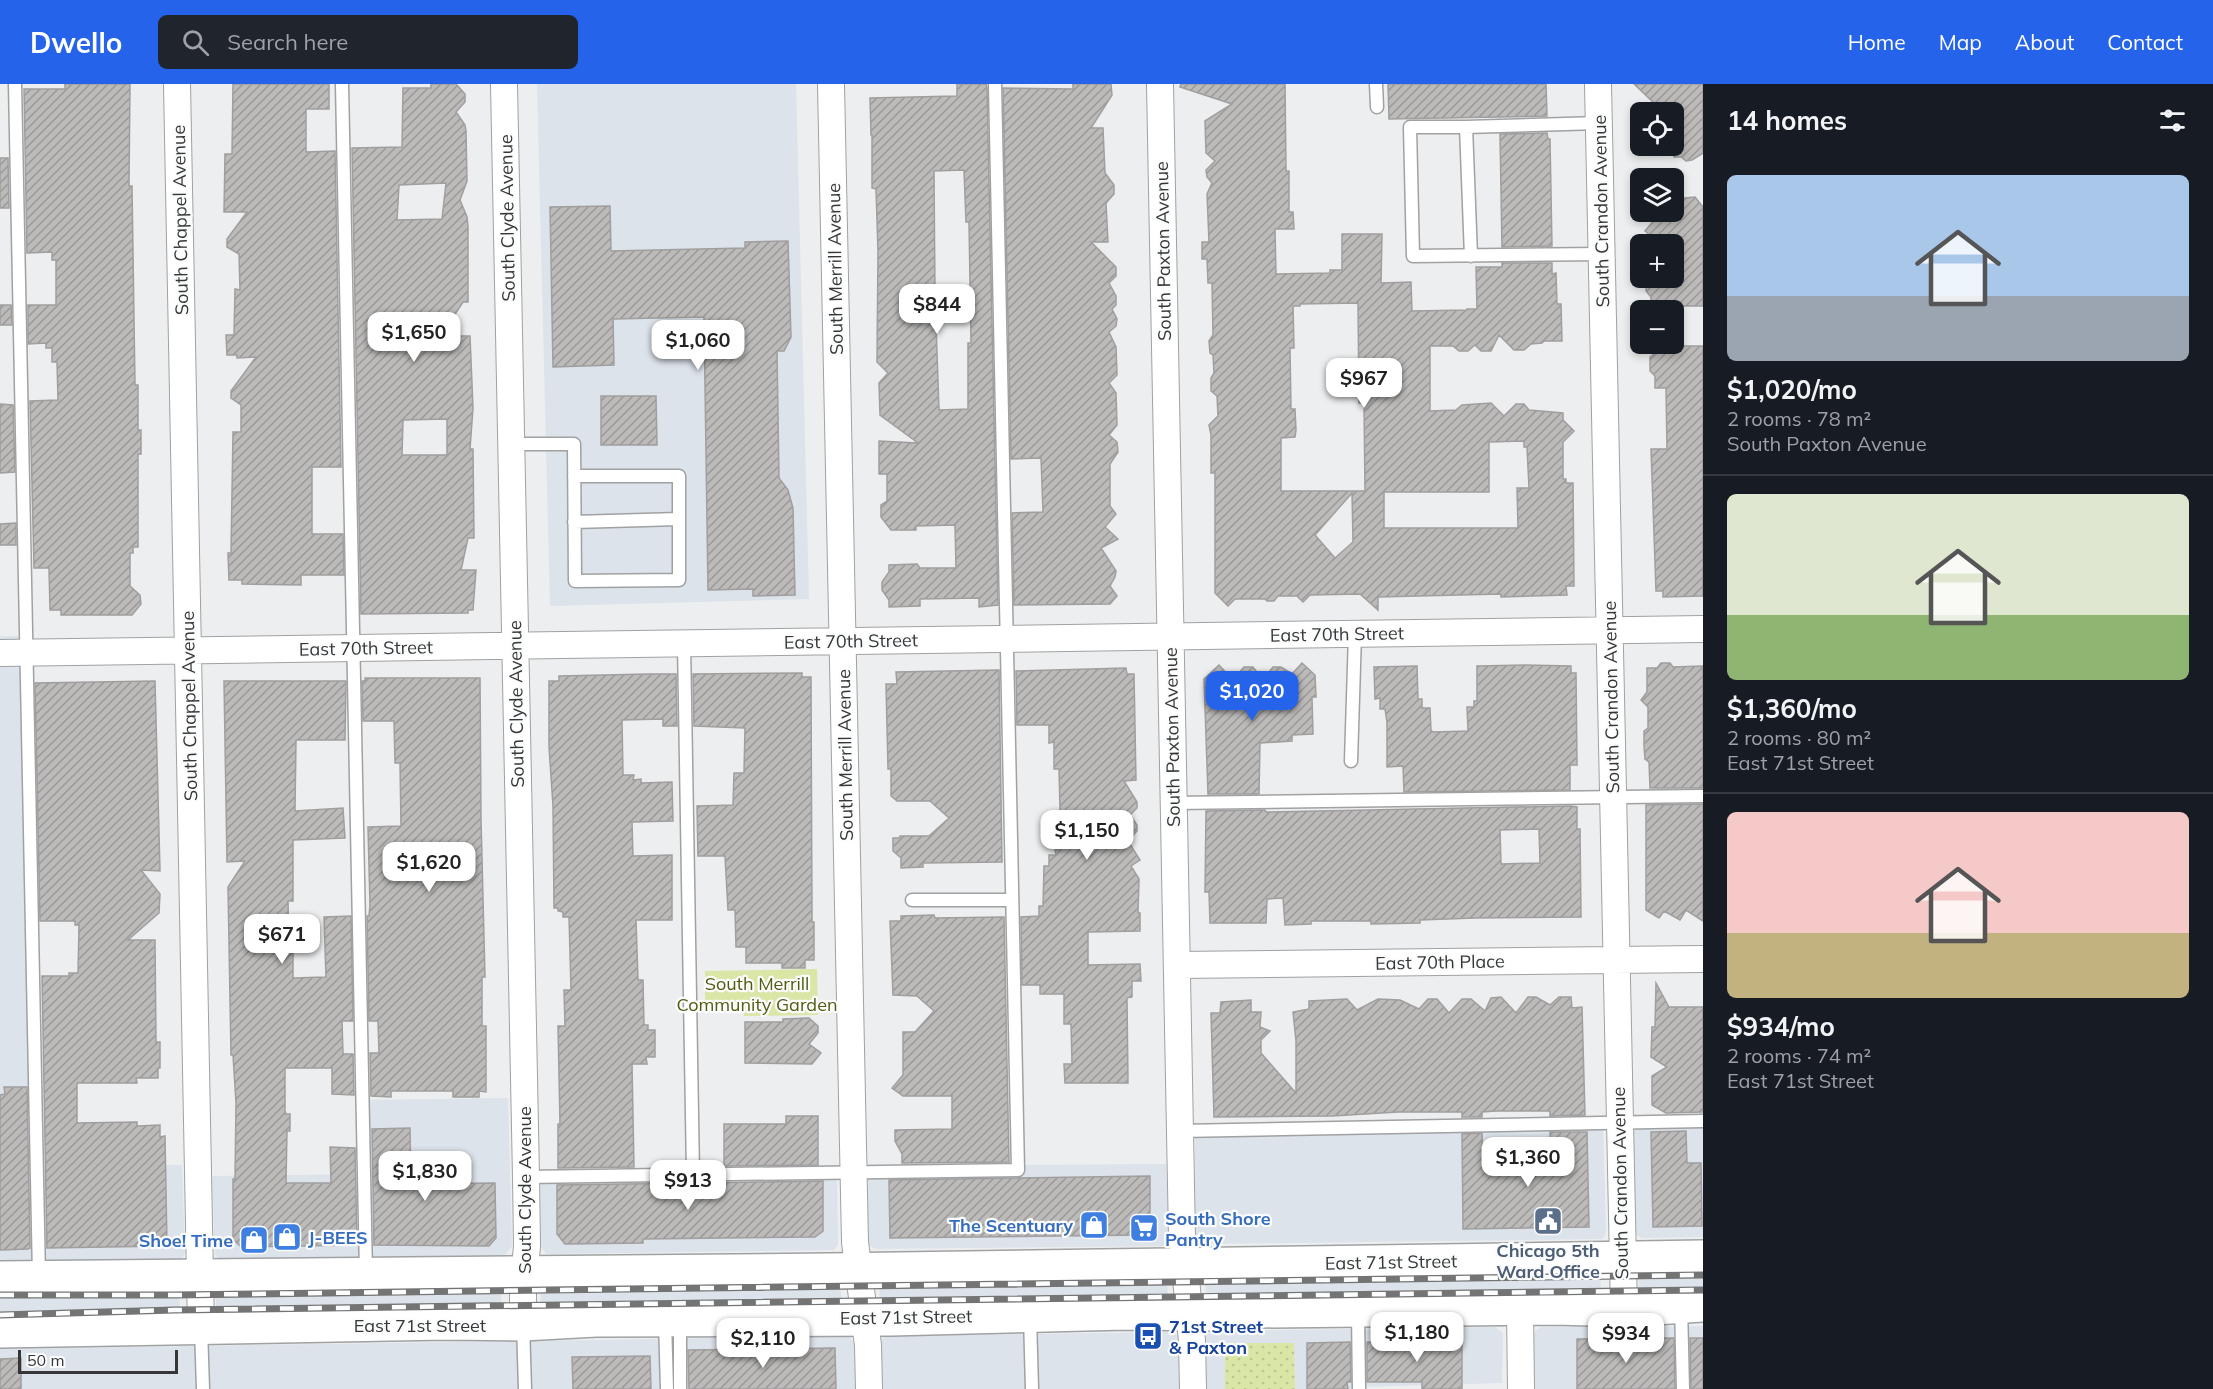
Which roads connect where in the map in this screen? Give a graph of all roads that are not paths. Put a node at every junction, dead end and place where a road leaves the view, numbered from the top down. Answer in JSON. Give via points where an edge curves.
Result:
{"nodes":[{"id":1,"x":15,"y":84,"type":"edge"},
{"id":2,"x":177,"y":84,"type":"edge"},
{"id":3,"x":342,"y":84,"type":"edge"},
{"id":4,"x":504,"y":84,"type":"edge"},
{"id":5,"x":831,"y":84,"type":"edge"},
{"id":6,"x":995,"y":84,"type":"edge"},
{"id":7,"x":1160,"y":84,"type":"edge"},
{"id":8,"x":1376,"y":84,"type":"edge"},
{"id":9,"x":1598,"y":84,"type":"edge"},
{"id":10,"x":1377,"y":107,"type":"dead end"},
{"id":11,"x":1599,"y":123,"type":"junction"},
{"id":12,"x":1466,"y":127,"type":"junction"},
{"id":13,"x":1602,"y":254,"type":"junction"},
{"id":14,"x":1471,"y":256,"type":"junction"},
{"id":15,"x":511,"y":444,"type":"junction"},
{"id":16,"x":574,"y":476,"type":"junction"},
{"id":17,"x":679,"y":519,"type":"junction"},
{"id":18,"x":574,"y":522,"type":"junction"},
{"id":19,"x":1703,"y":629,"type":"edge"},
{"id":20,"x":1609,"y":630,"type":"junction"},
{"id":21,"x":1355,"y":634,"type":"junction"},
{"id":22,"x":1170,"y":636,"type":"junction"},
{"id":23,"x":1007,"y":639,"type":"junction"},
{"id":24,"x":843,"y":641,"type":"junction"},
{"id":25,"x":684,"y":643,"type":"junction"},
{"id":26,"x":515,"y":645,"type":"junction"},
{"id":27,"x":353,"y":648,"type":"junction"},
{"id":28,"x":188,"y":650,"type":"junction"},
{"id":29,"x":0,"y":653,"type":"edge"},
{"id":30,"x":26,"y":653,"type":"junction"},
{"id":31,"x":1351,"y":761,"type":"dead end"},
{"id":32,"x":1703,"y":796,"type":"edge"},
{"id":33,"x":1613,"y":797,"type":"junction"},
{"id":34,"x":1174,"y":803,"type":"junction"},
{"id":35,"x":912,"y":900,"type":"dead end"},
{"id":36,"x":1012,"y":900,"type":"junction"},
{"id":37,"x":1703,"y":959,"type":"edge"},
{"id":38,"x":1616,"y":960,"type":"junction"},
{"id":39,"x":1177,"y":964,"type":"junction"},
{"id":40,"x":1703,"y":1121,"type":"edge"},
{"id":41,"x":1618,"y":1122,"type":"junction"},
{"id":42,"x":1180,"y":1131,"type":"junction"},
{"id":43,"x":854,"y":1172,"type":"junction"},
{"id":44,"x":693,"y":1174,"type":"junction"},
{"id":45,"x":526,"y":1177,"type":"junction"},
{"id":46,"x":1703,"y":1257,"type":"edge"},
{"id":47,"x":1622,"y":1258,"type":"junction"},
{"id":48,"x":1186,"y":1265,"type":"junction"},
{"id":49,"x":859,"y":1269,"type":"junction"},
{"id":50,"x":525,"y":1273,"type":"junction"},
{"id":51,"x":366,"y":1275,"type":"junction"},
{"id":52,"x":200,"y":1277,"type":"junction"},
{"id":53,"x":0,"y":1278,"type":"edge"},
{"id":54,"x":39,"y":1279,"type":"junction"},
{"id":55,"x":1692,"y":1305,"type":"edge"},
{"id":56,"x":1520,"y":1308,"type":"junction"},
{"id":57,"x":1358,"y":1310,"type":"junction"},
{"id":58,"x":1623,"y":1310,"type":"junction"},
{"id":59,"x":1190,"y":1314,"type":"junction"},
{"id":60,"x":1030,"y":1315,"type":"junction"},
{"id":61,"x":865,"y":1319,"type":"junction"},
{"id":62,"x":672,"y":1320,"type":"junction"},
{"id":63,"x":523,"y":1324,"type":"junction"},
{"id":64,"x":201,"y":1328,"type":"junction"},
{"id":65,"x":0,"y":1331,"type":"edge"},
{"id":66,"x":203,"y":1389,"type":"edge"},
{"id":67,"x":525,"y":1389,"type":"edge"},
{"id":68,"x":667,"y":1389,"type":"edge"},
{"id":69,"x":680,"y":1389,"type":"edge"},
{"id":70,"x":869,"y":1389,"type":"edge"},
{"id":71,"x":1032,"y":1389,"type":"edge"},
{"id":72,"x":1193,"y":1389,"type":"edge"},
{"id":73,"x":1359,"y":1389,"type":"edge"},
{"id":74,"x":1521,"y":1389,"type":"edge"},
{"id":75,"x":1683,"y":1389,"type":"edge"}],
"edges":[{"from":1,"to":30,"type":"lane"},
{"from":2,"to":28,"type":"street","name":"South Chappel Avenue"},
{"from":3,"to":27,"type":"lane"},
{"from":4,"to":15,"type":"street","name":"South Clyde Avenue"},
{"from":5,"to":24,"type":"street","name":"South Merrill Avenue"},
{"from":6,"to":23,"type":"lane"},
{"from":7,"to":22,"type":"street","name":"South Paxton Avenue"},
{"from":8,"to":10,"type":"lane"},
{"from":9,"to":11,"type":"street","name":"South Crandon Avenue"},
{"from":11,"to":12,"type":"lane"},
{"from":11,"to":13,"type":"street","name":"South Crandon Avenue"},
{"from":12,"to":14,"type":"lane"},
{"from":12,"to":14,"type":"lane","via":[[1410,127],[1413,256]]},
{"from":13,"to":14,"type":"lane"},
{"from":13,"to":20,"type":"street","name":"South Crandon Avenue"},
{"from":15,"to":16,"type":"lane","via":[[574,444]]},
{"from":15,"to":26,"type":"street","name":"South Clyde Avenue"},
{"from":16,"to":17,"type":"lane","via":[[679,476]]},
{"from":16,"to":18,"type":"lane"},
{"from":17,"to":18,"type":"lane"},
{"from":17,"to":18,"type":"lane","via":[[679,580],[575,581]]},
{"from":19,"to":20,"type":"street","name":"East 70th Street"},
{"from":20,"to":21,"type":"street","name":"East 70th Street"},
{"from":20,"to":33,"type":"street","name":"South Crandon Avenue"},
{"from":21,"to":22,"type":"street","name":"East 70th Street"},
{"from":21,"to":31,"type":"lane"},
{"from":22,"to":23,"type":"street","name":"East 70th Street"},
{"from":22,"to":34,"type":"street","name":"South Paxton Avenue"},
{"from":23,"to":24,"type":"street","name":"East 70th Street"},
{"from":23,"to":36,"type":"lane"},
{"from":24,"to":25,"type":"street","name":"East 70th Street"},
{"from":24,"to":43,"type":"street","name":"South Merrill Avenue"},
{"from":25,"to":26,"type":"street","name":"East 70th Street"},
{"from":25,"to":44,"type":"lane"},
{"from":26,"to":27,"type":"street","name":"East 70th Street"},
{"from":26,"to":45,"type":"street","name":"South Clyde Avenue"},
{"from":27,"to":28,"type":"street","name":"East 70th Street"},
{"from":27,"to":51,"type":"lane"},
{"from":28,"to":30,"type":"street","name":"East 70th Street"},
{"from":28,"to":52,"type":"street","name":"South Chappel Avenue"},
{"from":29,"to":30,"type":"street","name":"East 70th Street"},
{"from":30,"to":54,"type":"lane"},
{"from":32,"to":33,"type":"lane"},
{"from":33,"to":34,"type":"lane"},
{"from":33,"to":38,"type":"street","name":"South Crandon Avenue"},
{"from":34,"to":39,"type":"street","name":"South Paxton Avenue"},
{"from":35,"to":36,"type":"lane"},
{"from":36,"to":43,"type":"lane","via":[[1018,1170]]},
{"from":37,"to":38,"type":"street","name":"East 70th Place"},
{"from":38,"to":39,"type":"street","name":"East 70th Place"},
{"from":38,"to":41,"type":"street","name":"South Crandon Avenue"},
{"from":39,"to":42,"type":"street","name":"South Paxton Avenue"},
{"from":40,"to":41,"type":"lane"},
{"from":41,"to":42,"type":"lane"},
{"from":41,"to":47,"type":"street","name":"South Crandon Avenue"},
{"from":42,"to":48,"type":"street","name":"South Paxton Avenue"},
{"from":43,"to":44,"type":"lane"},
{"from":43,"to":49,"type":"street","name":"South Merrill Avenue"},
{"from":44,"to":45,"type":"lane"},
{"from":45,"to":50,"type":"street","name":"South Clyde Avenue"},
{"from":46,"to":47,"type":"main road","name":"East 71st Street"},
{"from":47,"to":48,"type":"main road","name":"East 71st Street"},
{"from":47,"to":58,"type":"street","name":"South Crandon Avenue"},
{"from":48,"to":49,"type":"main road","name":"East 71st Street"},
{"from":48,"to":59,"type":"street","name":"South Paxton Avenue"},
{"from":49,"to":50,"type":"main road","name":"East 71st Street"},
{"from":49,"to":61,"type":"street","name":"South Merrill Avenue"},
{"from":50,"to":51,"type":"main road","name":"East 71st Street"},
{"from":50,"to":63,"type":"street","name":"South Clyde Avenue"},
{"from":51,"to":52,"type":"main road","name":"East 71st Street"},
{"from":52,"to":54,"type":"main road","name":"East 71st Street"},
{"from":52,"to":64,"type":"street","name":"South Chappel Avenue"},
{"from":53,"to":54,"type":"main road","name":"East 71st Street"},
{"from":55,"to":58,"type":"main road","name":"East 71st Street"},
{"from":55,"to":75,"type":"lane"},
{"from":56,"to":57,"type":"main road","name":"East 71st Street"},
{"from":56,"to":58,"type":"main road","name":"East 71st Street"},
{"from":56,"to":74,"type":"street"},
{"from":57,"to":59,"type":"main road","name":"East 71st Street"},
{"from":57,"to":73,"type":"lane"},
{"from":59,"to":60,"type":"main road","name":"East 71st Street"},
{"from":59,"to":72,"type":"street","name":"South Paxton Avenue"},
{"from":60,"to":61,"type":"main road","name":"East 71st Street"},
{"from":60,"to":71,"type":"lane"},
{"from":61,"to":62,"type":"main road","name":"East 71st Street"},
{"from":61,"to":70,"type":"street","name":"South Merrill Avenue"},
{"from":62,"to":63,"type":"main road","name":"East 71st Street"},
{"from":62,"to":68,"type":"lane"},
{"from":62,"to":69,"type":"lane"},
{"from":63,"to":64,"type":"main road","name":"East 71st Street"},
{"from":63,"to":67,"type":"lane"},
{"from":64,"to":65,"type":"main road","name":"East 71st Street"},
{"from":64,"to":66,"type":"lane"}]}
